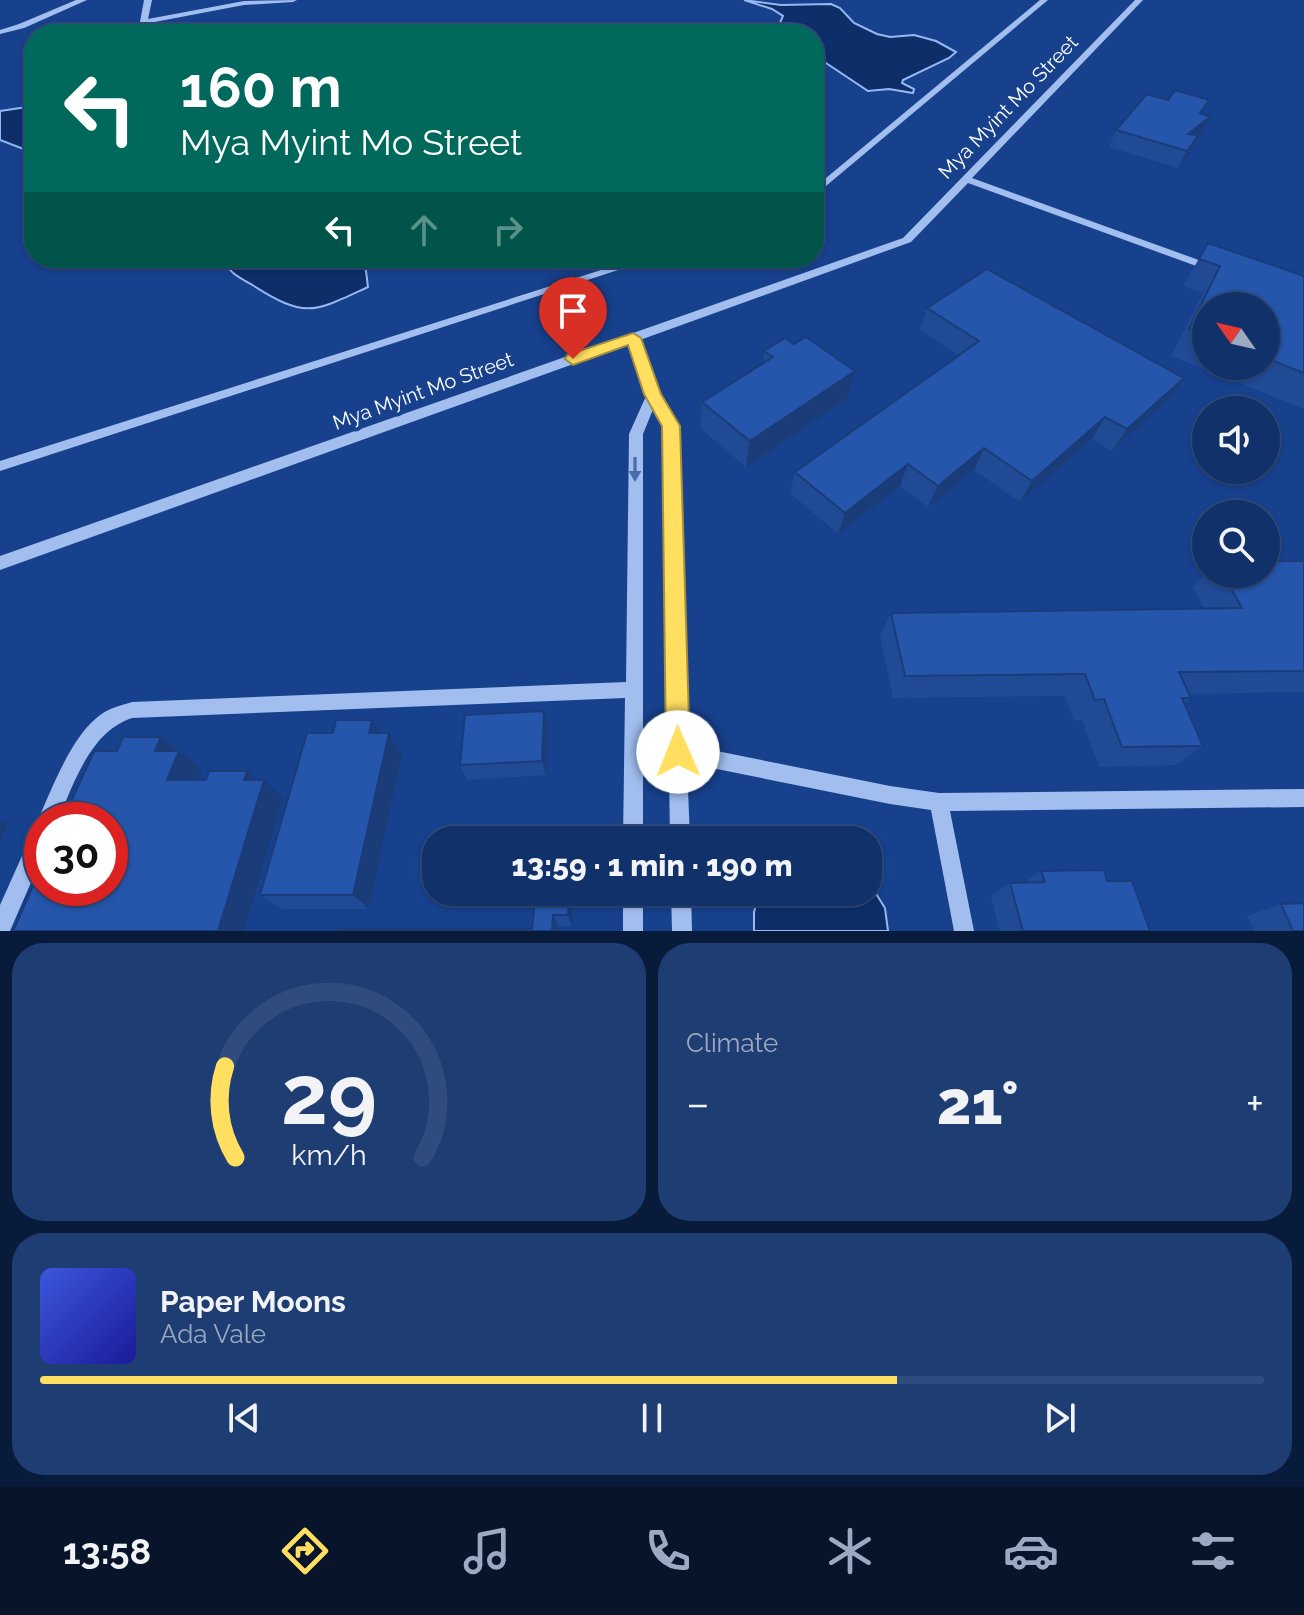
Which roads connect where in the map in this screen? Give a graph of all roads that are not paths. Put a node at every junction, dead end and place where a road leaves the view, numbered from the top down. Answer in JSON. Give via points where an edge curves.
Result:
{"nodes":[{"id":1,"x":83,"y":0,"type":"edge"},
{"id":2,"x":148,"y":0,"type":"edge"},
{"id":3,"x":293,"y":0,"type":"edge"},
{"id":4,"x":1044,"y":0,"type":"edge"},
{"id":5,"x":1139,"y":0,"type":"edge"},
{"id":6,"x":28,"y":24,"type":"edge"},
{"id":7,"x":24,"y":26,"type":"edge"},
{"id":8,"x":0,"y":32,"type":"edge"},
{"id":9,"x":966,"y":179,"type":"junction"},
{"id":10,"x":824,"y":185,"type":"edge"},
{"id":11,"x":619,"y":268,"type":"edge"},
{"id":12,"x":1230,"y":275,"type":"edge"},
{"id":13,"x":633,"y":338,"type":"junction"},
{"id":14,"x":653,"y":394,"type":"junction"},
{"id":15,"x":0,"y":466,"type":"edge"},
{"id":16,"x":0,"y":563,"type":"edge"},
{"id":17,"x":634,"y":690,"type":"junction"},
{"id":18,"x":678,"y":752,"type":"junction"},
{"id":19,"x":1304,"y":798,"type":"edge"},
{"id":20,"x":56,"y":802,"type":"edge"},
{"id":21,"x":939,"y":802,"type":"junction"},
{"id":22,"x":633,"y":826,"type":"edge"},
{"id":23,"x":680,"y":826,"type":"edge"},
{"id":24,"x":24,"y":875,"type":"edge"},
{"id":25,"x":633,"y":906,"type":"edge"},
{"id":26,"x":681,"y":906,"type":"edge"},
{"id":27,"x":0,"y":929,"type":"edge"},
{"id":28,"x":633,"y":931,"type":"edge"},
{"id":29,"x":682,"y":931,"type":"edge"},
{"id":30,"x":964,"y":931,"type":"edge"}],
"edges":[{"from":1,"to":6,"type":"street"},
{"from":2,"to":3,"type":"street","via":[[144,22],[244,3]]},
{"from":4,"to":10,"type":"street"},
{"from":5,"to":9,"type":"street","name":"Mya Myint Mo Street"},
{"from":7,"to":8,"type":"street"},
{"from":9,"to":12,"type":"street"},
{"from":9,"to":13,"type":"street","name":"Mya Myint Mo Street","via":[[907,240]]},
{"from":11,"to":15,"type":"street"},
{"from":13,"to":14,"type":"street"},
{"from":13,"to":16,"type":"street","name":"Mya Myint Mo Street"},
{"from":14,"to":17,"type":"street","one_way":true,"via":[[636,434]]},
{"from":14,"to":18,"type":"street","via":[[671,426]]},
{"from":17,"to":20,"type":"street","via":[[132,710],[106,720],[90,739]]},
{"from":17,"to":22,"type":"street"},
{"from":18,"to":21,"type":"street"},
{"from":18,"to":23,"type":"street"},
{"from":19,"to":21,"type":"street"},
{"from":21,"to":30,"type":"street"},
{"from":24,"to":27,"type":"street"},
{"from":25,"to":28,"type":"street"},
{"from":26,"to":29,"type":"street"}]}
